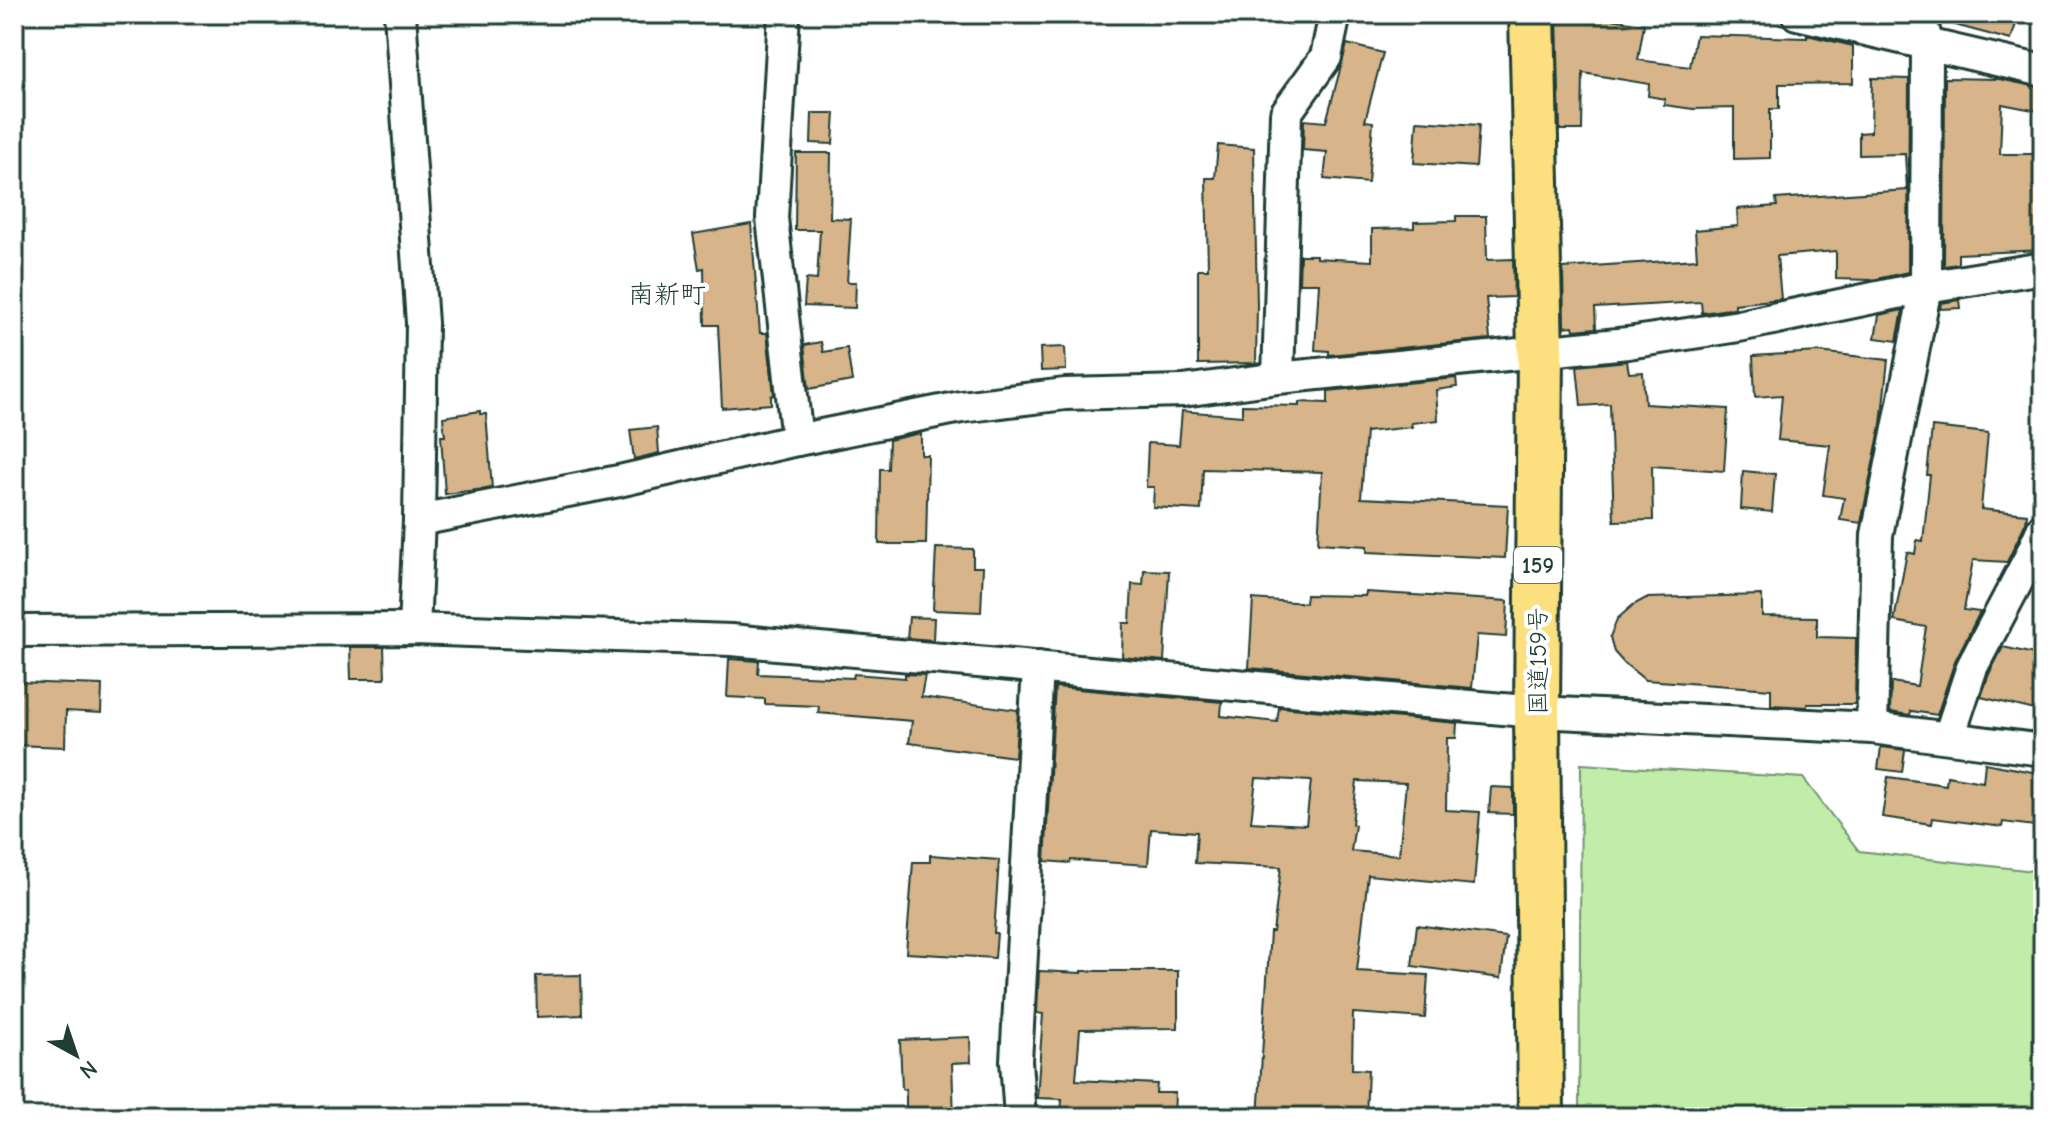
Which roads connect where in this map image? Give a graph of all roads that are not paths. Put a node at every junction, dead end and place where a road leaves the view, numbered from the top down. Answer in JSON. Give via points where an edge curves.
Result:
{"nodes":[{"id":1,"x":400,"y":14,"type":"edge"},
{"id":2,"x":784,"y":14,"type":"edge"},
{"id":3,"x":1335,"y":14,"type":"edge"},
{"id":4,"x":1532,"y":14,"type":"edge"},
{"id":5,"x":1797,"y":14,"type":"edge"},
{"id":6,"x":1923,"y":28,"type":"edge"},
{"id":7,"x":2043,"y":71,"type":"edge"},
{"id":8,"x":2043,"y":268,"type":"edge"},
{"id":9,"x":1926,"y":287,"type":"junction"},
{"id":10,"x":1540,"y":352,"type":"junction"},
{"id":11,"x":1278,"y":378,"type":"junction"},
{"id":12,"x":797,"y":440,"type":"junction"},
{"id":13,"x":419,"y":520,"type":"junction"},
{"id":14,"x":2043,"y":528,"type":"edge"},
{"id":15,"x":414,"y":629,"type":"junction"},
{"id":16,"x":14,"y":631,"type":"edge"},
{"id":17,"x":1038,"y":667,"type":"junction"},
{"id":18,"x":1537,"y":712,"type":"junction"},
{"id":19,"x":1872,"y":728,"type":"junction"},
{"id":20,"x":1949,"y":737,"type":"junction"},
{"id":21,"x":2043,"y":750,"type":"edge"},
{"id":22,"x":1020,"y":1117,"type":"edge"},
{"id":23,"x":1541,"y":1117,"type":"edge"}],
"edges":[{"from":1,"to":13,"type":"street","via":[[422,323]]},
{"from":2,"to":12,"type":"street","via":[[772,218]]},
{"from":3,"to":11,"type":"street","via":[[1326,57],[1286,113]]},
{"from":4,"to":10,"type":"highway","name":"国道159号","number":"159"},
{"from":5,"to":6,"type":"street"},
{"from":6,"to":7,"type":"street"},
{"from":6,"to":9,"type":"street"},
{"from":8,"to":9,"type":"street"},
{"from":9,"to":10,"type":"street","via":[[1739,326]]},
{"from":9,"to":19,"type":"street","via":[[1877,535]]},
{"from":10,"to":11,"type":"street"},
{"from":10,"to":18,"type":"highway","name":"国道159号","number":"159"},
{"from":11,"to":12,"type":"street","via":[[1183,391],[1065,394],[976,405]]},
{"from":12,"to":13,"type":"street"},
{"from":13,"to":15,"type":"street"},
{"from":14,"to":20,"type":"street","via":[[1972,667]]},
{"from":15,"to":16,"type":"street"},
{"from":15,"to":17,"type":"street","via":[[731,640]]},
{"from":17,"to":18,"type":"street"},
{"from":17,"to":22,"type":"street","via":[[1016,1061]]},
{"from":18,"to":19,"type":"street"},
{"from":18,"to":23,"type":"highway","name":"国道159号","number":"159"},
{"from":19,"to":20,"type":"street"},
{"from":20,"to":21,"type":"street"}]}
